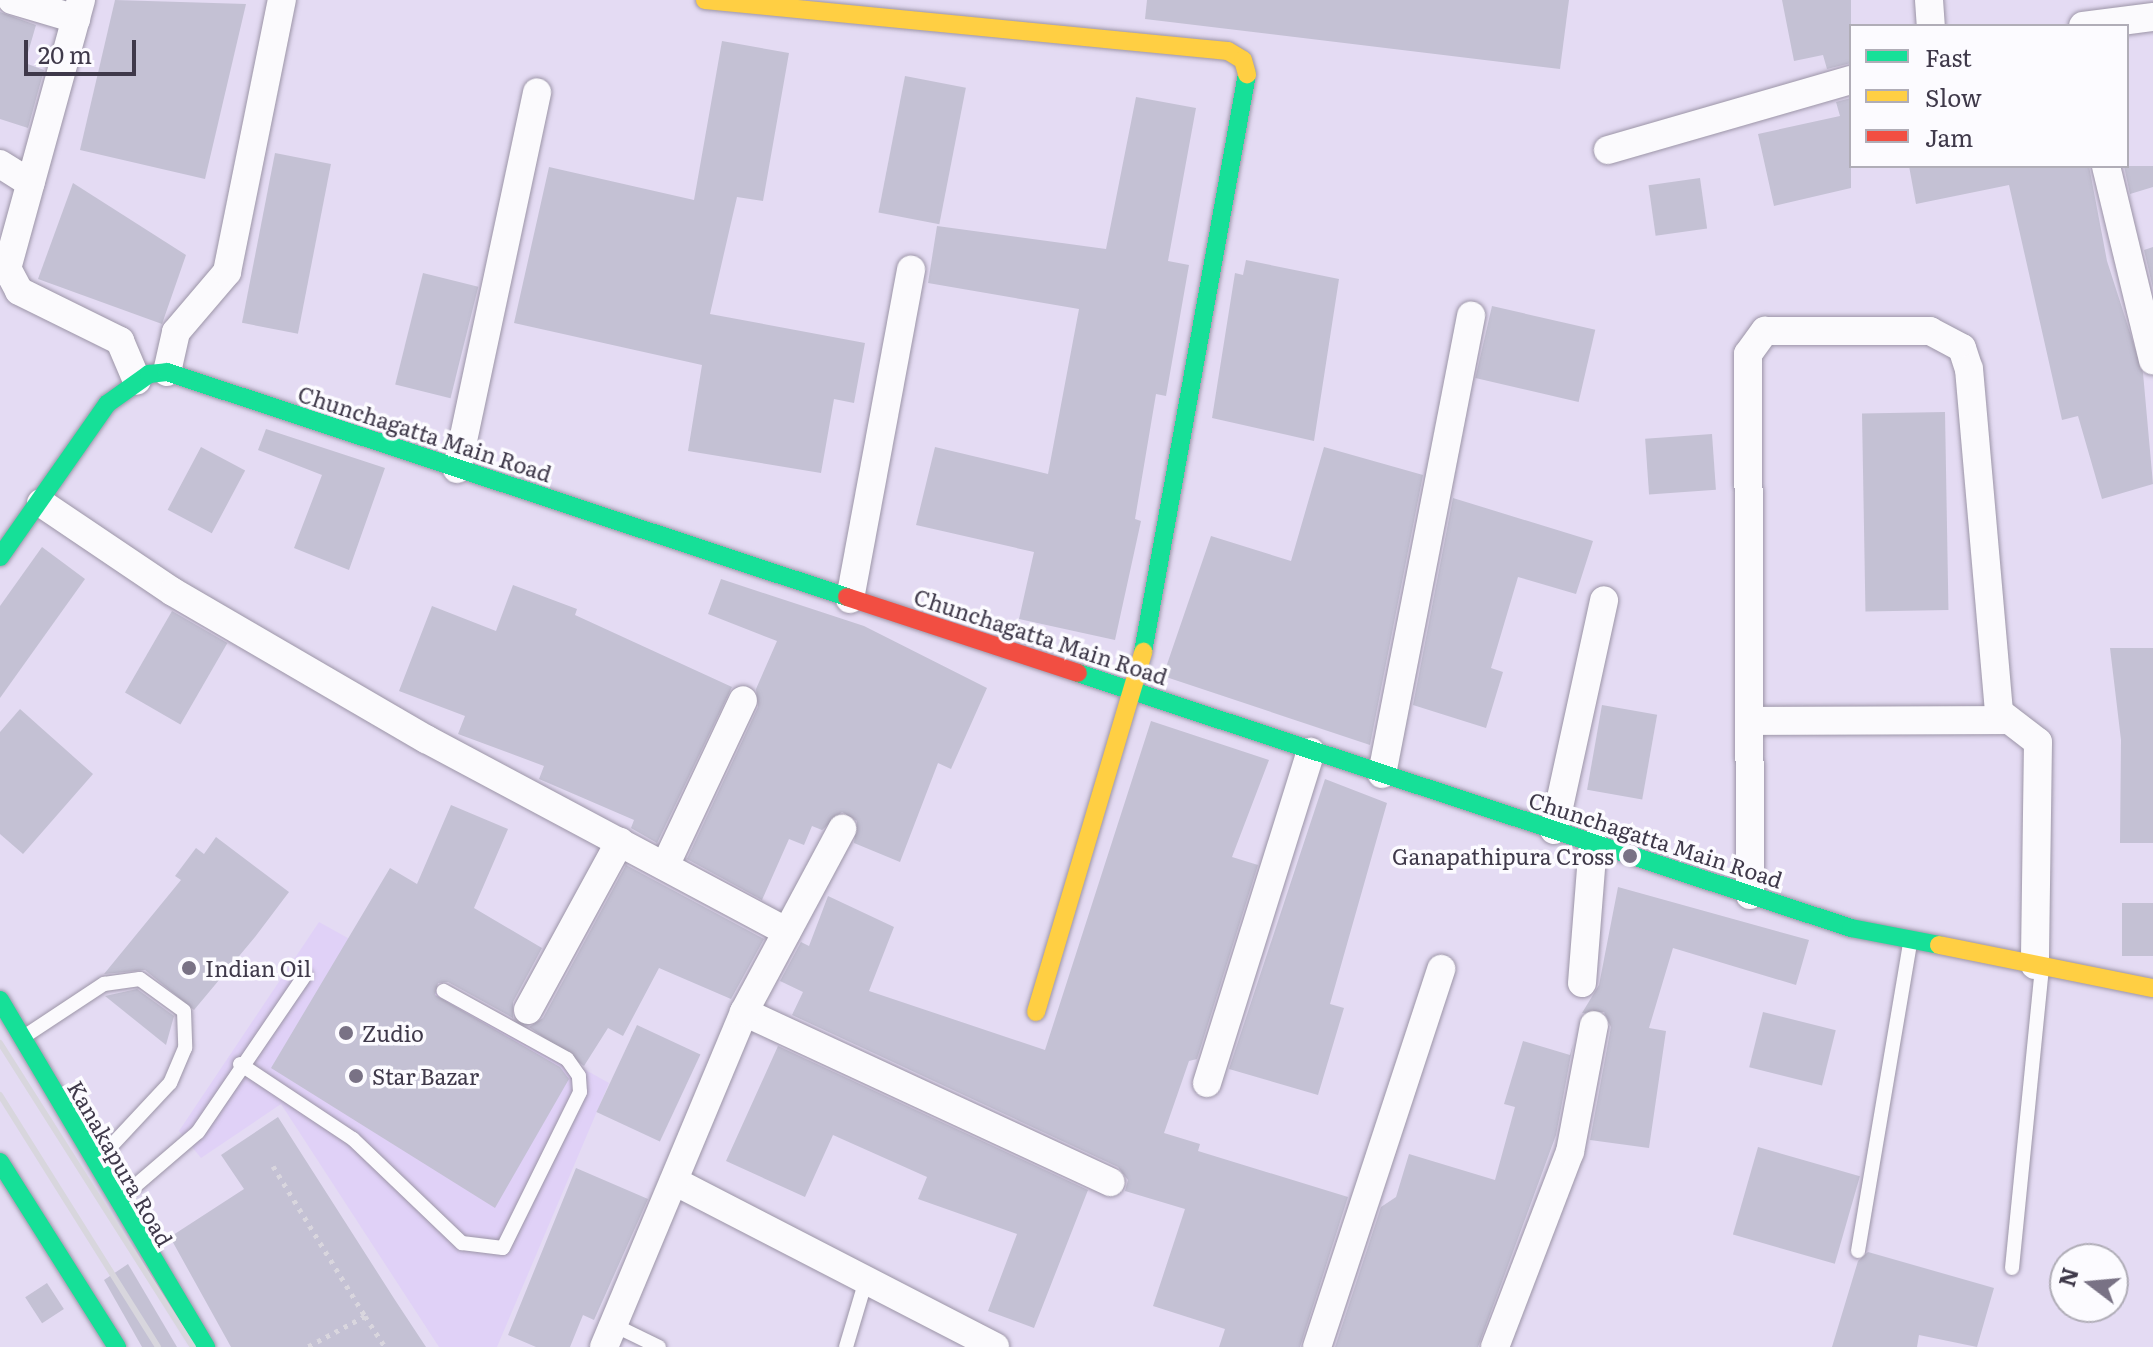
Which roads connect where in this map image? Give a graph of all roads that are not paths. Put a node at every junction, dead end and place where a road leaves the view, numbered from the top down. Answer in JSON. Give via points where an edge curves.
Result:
{"nodes":[{"id":1,"x":12,"y":0,"type":"edge"},
{"id":2,"x":282,"y":0,"type":"edge"},
{"id":3,"x":705,"y":0,"type":"edge"},
{"id":4,"x":1929,"y":0,"type":"edge"},
{"id":5,"x":2079,"y":0,"type":"edge"},
{"id":6,"x":79,"y":10,"type":"edge"},
{"id":7,"x":2153,"y":17,"type":"edge"},
{"id":8,"x":1931,"y":24,"type":"edge"},
{"id":9,"x":2082,"y":24,"type":"edge"},
{"id":10,"x":2098,"y":24,"type":"edge"},
{"id":11,"x":1849,"y":81,"type":"edge"},
{"id":12,"x":537,"y":92,"type":"dead end"},
{"id":13,"x":1608,"y":150,"type":"dead end"},
{"id":14,"x":0,"y":164,"type":"edge"},
{"id":15,"x":2106,"y":168,"type":"edge"},
{"id":16,"x":30,"y":183,"type":"junction"},
{"id":17,"x":911,"y":270,"type":"dead end"},
{"id":18,"x":1471,"y":316,"type":"dead end"},
{"id":19,"x":2153,"y":360,"type":"edge"},
{"id":20,"x":167,"y":372,"type":"junction"},
{"id":21,"x":137,"y":381,"type":"junction"},
{"id":22,"x":457,"y":469,"type":"junction"},
{"id":23,"x":41,"y":503,"type":"junction"},
{"id":24,"x":0,"y":557,"type":"edge"},
{"id":25,"x":850,"y":599,"type":"junction"},
{"id":26,"x":1604,"y":600,"type":"dead end"},
{"id":27,"x":1136,"y":693,"type":"junction"},
{"id":28,"x":743,"y":700,"type":"dead end"},
{"id":29,"x":2008,"y":720,"type":"junction"},
{"id":30,"x":1749,"y":721,"type":"junction"},
{"id":31,"x":1311,"y":752,"type":"junction"},
{"id":32,"x":1382,"y":774,"type":"junction"},
{"id":33,"x":842,"y":829,"type":"dead end"},
{"id":34,"x":1554,"y":830,"type":"junction"},
{"id":35,"x":620,"y":841,"type":"junction"},
{"id":36,"x":1593,"y":843,"type":"junction"},
{"id":37,"x":665,"y":866,"type":"junction"},
{"id":38,"x":1750,"y":895,"type":"junction"},
{"id":39,"x":787,"y":932,"type":"junction"},
{"id":40,"x":1911,"y":940,"type":"junction"},
{"id":41,"x":2038,"y":966,"type":"junction"},
{"id":42,"x":1441,"y":969,"type":"dead end"},
{"id":43,"x":305,"y":975,"type":"dead end"},
{"id":44,"x":1582,"y":983,"type":"dead end"},
{"id":45,"x":2153,"y":988,"type":"edge"},
{"id":46,"x":444,"y":991,"type":"dead end"},
{"id":47,"x":0,"y":1000,"type":"edge"},
{"id":48,"x":528,"y":1010,"type":"dead end"},
{"id":49,"x":744,"y":1012,"type":"junction"},
{"id":50,"x":1036,"y":1012,"type":"dead end"},
{"id":51,"x":1594,"y":1025,"type":"dead end"},
{"id":52,"x":21,"y":1038,"type":"junction"},
{"id":53,"x":240,"y":1064,"type":"junction"},
{"id":54,"x":1207,"y":1083,"type":"dead end"},
{"id":55,"x":0,"y":1162,"type":"edge"},
{"id":56,"x":93,"y":1165,"type":"junction"},
{"id":57,"x":676,"y":1182,"type":"junction"},
{"id":58,"x":1111,"y":1182,"type":"dead end"},
{"id":59,"x":115,"y":1203,"type":"junction"},
{"id":60,"x":1858,"y":1251,"type":"dead end"},
{"id":61,"x":2012,"y":1268,"type":"dead end"},
{"id":62,"x":866,"y":1280,"type":"junction"},
{"id":63,"x":609,"y":1336,"type":"edge"},
{"id":64,"x":117,"y":1347,"type":"edge"},
{"id":65,"x":206,"y":1347,"type":"edge"},
{"id":66,"x":659,"y":1347,"type":"edge"},
{"id":67,"x":846,"y":1347,"type":"edge"},
{"id":68,"x":995,"y":1347,"type":"edge"},
{"id":69,"x":1317,"y":1347,"type":"edge"},
{"id":70,"x":1495,"y":1347,"type":"edge"}],
"edges":[{"from":1,"to":6,"type":"street"},
{"from":2,"to":20,"type":"street","via":[[227,272],[176,332]]},
{"from":3,"to":27,"type":"main road","via":[[1228,51],[1243,60],[1247,74]]},
{"from":4,"to":8,"type":"street"},
{"from":5,"to":9,"type":"street"},
{"from":6,"to":16,"type":"street"},
{"from":7,"to":10,"type":"street"},
{"from":11,"to":13,"type":"street"},
{"from":12,"to":22,"type":"street"},
{"from":14,"to":16,"type":"street"},
{"from":15,"to":19,"type":"street"},
{"from":16,"to":21,"type":"street","via":[[10,279],[120,341]]},
{"from":17,"to":25,"type":"street"},
{"from":18,"to":32,"type":"street"},
{"from":20,"to":21,"type":"main road"},
{"from":20,"to":22,"type":"main road","name":"Chunchagatta Main Road"},
{"from":21,"to":23,"type":"main road","via":[[107,404]]},
{"from":22,"to":25,"type":"main road","name":"Chunchagatta Main Road"},
{"from":23,"to":24,"type":"main road"},
{"from":23,"to":35,"type":"street","via":[[173,592]]},
{"from":25,"to":27,"type":"main road","name":"Chunchagatta Main Road"},
{"from":26,"to":34,"type":"street"},
{"from":27,"to":31,"type":"main road","name":"Chunchagatta Main Road"},
{"from":27,"to":50,"type":"main road"},
{"from":28,"to":37,"type":"street"},
{"from":29,"to":30,"type":"street"},
{"from":29,"to":30,"type":"street","via":[[1999,712],[1962,348],[1930,331],[1765,331],[1748,354]]},
{"from":29,"to":41,"type":"street","via":[[2038,742]]},
{"from":30,"to":38,"type":"street"},
{"from":31,"to":32,"type":"main road","name":"Chunchagatta Main Road"},
{"from":31,"to":54,"type":"street"},
{"from":32,"to":34,"type":"main road","name":"Chunchagatta Main Road"},
{"from":33,"to":39,"type":"street"},
{"from":34,"to":36,"type":"main road","name":"Chunchagatta Main Road"},
{"from":35,"to":37,"type":"street"},
{"from":35,"to":48,"type":"street"},
{"from":36,"to":38,"type":"main road","name":"Chunchagatta Main Road"},
{"from":36,"to":44,"type":"street"},
{"from":37,"to":39,"type":"street"},
{"from":38,"to":40,"type":"main road","name":"Chunchagatta Main Road"},
{"from":39,"to":49,"type":"street"},
{"from":40,"to":41,"type":"main road","name":"Chunchagatta Main Road"},
{"from":40,"to":60,"type":"lane"},
{"from":41,"to":45,"type":"main road","name":"Chunchagatta Main Road"},
{"from":41,"to":61,"type":"lane"},
{"from":42,"to":69,"type":"street"},
{"from":43,"to":53,"type":"lane"},
{"from":46,"to":53,"type":"lane","via":[[567,1059],[579,1076],[580,1092],[503,1248],[462,1243],[353,1139]]},
{"from":47,"to":52,"type":"main road","name":"Kanakapura Road"},
{"from":49,"to":57,"type":"street"},
{"from":49,"to":58,"type":"street"},
{"from":51,"to":70,"type":"street","via":[[1570,1152]]},
{"from":52,"to":56,"type":"main road","name":"Kanakapura Road"},
{"from":52,"to":56,"type":"lane","via":[[104,984],[140,979],[184,1011],[185,1048],[170,1083]]},
{"from":53,"to":59,"type":"lane","via":[[198,1132]]},
{"from":55,"to":64,"type":"main road"},
{"from":56,"to":59,"type":"main road","name":"Kanakapura Road"},
{"from":57,"to":62,"type":"street"},
{"from":57,"to":63,"type":"street"},
{"from":59,"to":65,"type":"main road","name":"Kanakapura Road"},
{"from":62,"to":67,"type":"lane"},
{"from":62,"to":68,"type":"street"},
{"from":63,"to":66,"type":"lane"}]}
